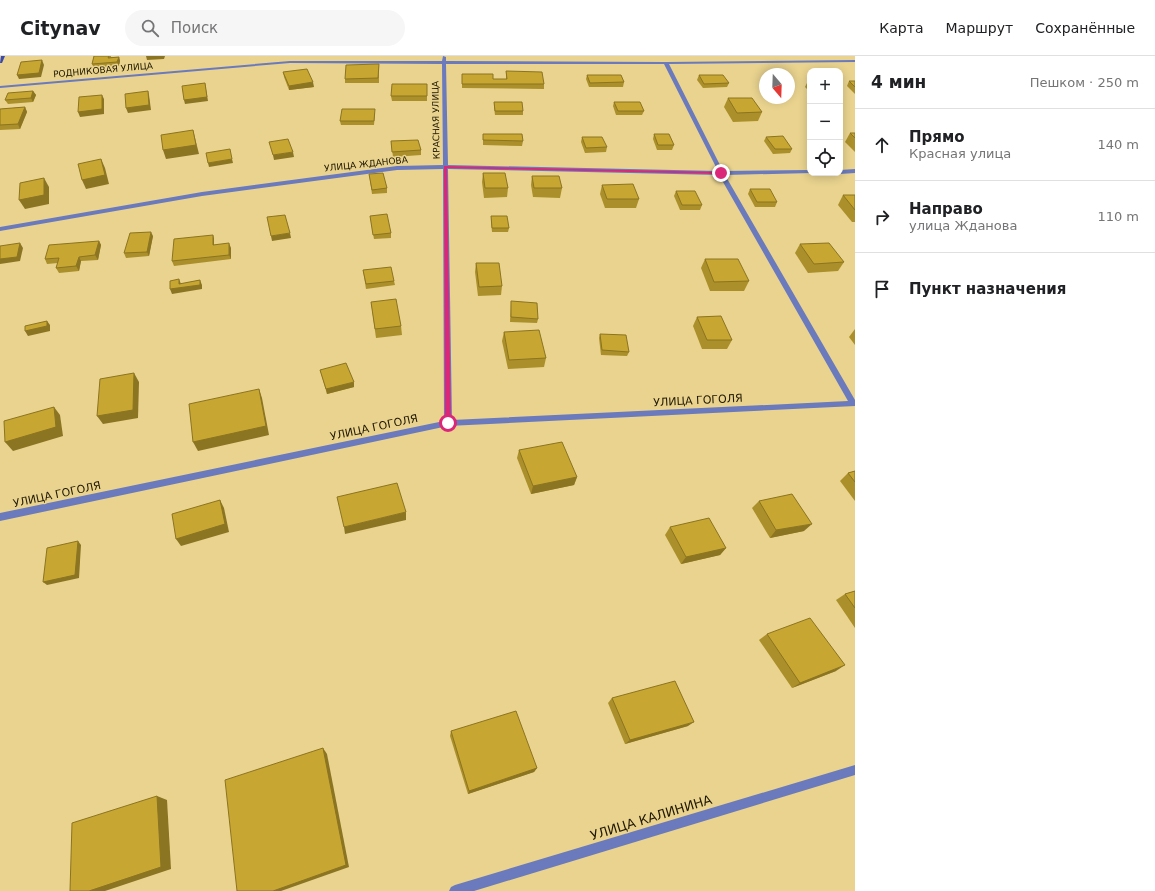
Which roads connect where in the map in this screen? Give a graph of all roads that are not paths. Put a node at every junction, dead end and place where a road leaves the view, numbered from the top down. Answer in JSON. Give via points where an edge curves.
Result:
{"nodes":[{"id":1,"x":3,"y":56,"type":"edge"},
{"id":2,"x":444,"y":59,"type":"edge"},
{"id":3,"x":855,"y":61,"type":"edge"},
{"id":4,"x":0,"y":62,"type":"edge"},
{"id":5,"x":666,"y":63,"type":"junction"},
{"id":6,"x":0,"y":87,"type":"edge"},
{"id":7,"x":445,"y":167,"type":"junction"},
{"id":8,"x":855,"y":171,"type":"edge"},
{"id":9,"x":807,"y":172,"type":"edge"},
{"id":10,"x":843,"y":172,"type":"edge"},
{"id":11,"x":721,"y":173,"type":"junction"},
{"id":12,"x":0,"y":229,"type":"edge"},
{"id":13,"x":854,"y":403,"type":"edge"},
{"id":14,"x":448,"y":423,"type":"junction"},
{"id":15,"x":0,"y":517,"type":"edge"},
{"id":16,"x":855,"y":770,"type":"edge"},
{"id":17,"x":455,"y":891,"type":"edge"}],
"edges":[{"from":1,"to":4,"type":"street"},
{"from":2,"to":5,"type":"street","name":"РОДНИКОВАЯ УЛИЦА"},
{"from":2,"to":6,"type":"street","name":"РОДНИКОВАЯ УЛИЦА","via":[[290,62]]},
{"from":2,"to":7,"type":"street","name":"КРАСНАЯ УЛИЦА"},
{"from":3,"to":5,"type":"street","name":"РОДНИКОВАЯ УЛИЦА"},
{"from":5,"to":11,"type":"street"},
{"from":7,"to":11,"type":"street","name":"УЛИЦА ЖДАНОВА"},
{"from":7,"to":12,"type":"street","name":"УЛИЦА ЖДАНОВА","via":[[397,168],[210,193]]},
{"from":7,"to":14,"type":"street","name":"КРАСНАЯ УЛИЦА"},
{"from":8,"to":10,"type":"street"},
{"from":9,"to":11,"type":"street","name":"УЛИЦА ЖДАНОВА"},
{"from":11,"to":13,"type":"street"},
{"from":13,"to":14,"type":"street","name":"УЛИЦА ГОГОЛЯ"},
{"from":14,"to":15,"type":"street","name":"УЛИЦА ГОГОЛЯ"},
{"from":16,"to":17,"type":"street","name":"УЛИЦА КАЛИНИНА"}]}
